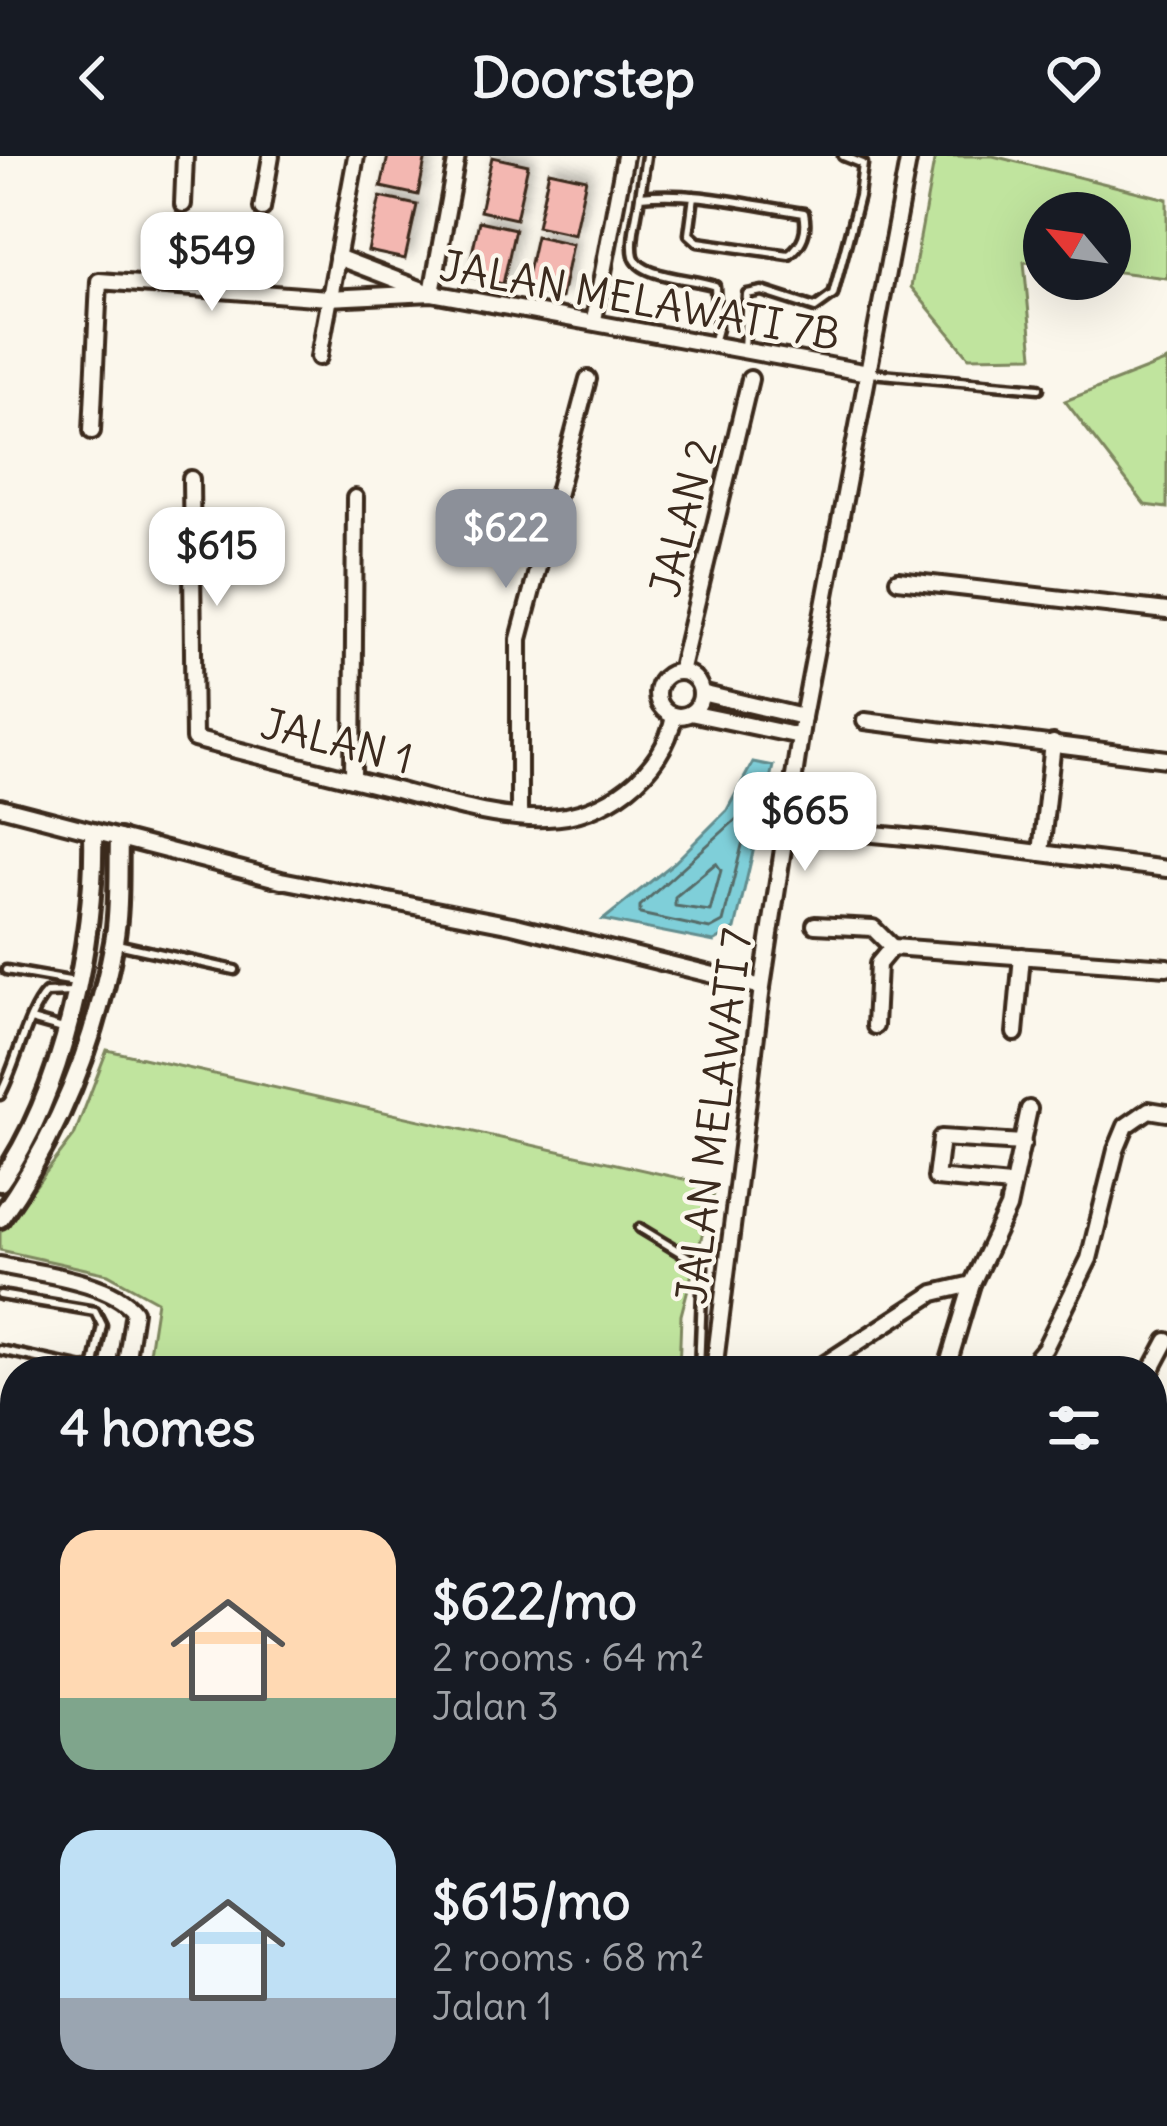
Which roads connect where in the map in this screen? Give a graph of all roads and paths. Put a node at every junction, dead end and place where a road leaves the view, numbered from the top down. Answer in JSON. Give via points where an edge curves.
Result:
{"nodes":[{"id":1,"x":185,"y":156,"type":"edge"},
{"id":2,"x":271,"y":156,"type":"edge"},
{"id":3,"x":356,"y":156,"type":"edge"},
{"id":4,"x":457,"y":156,"type":"edge"},
{"id":5,"x":625,"y":156,"type":"edge"},
{"id":6,"x":646,"y":156,"type":"edge"},
{"id":7,"x":844,"y":156,"type":"edge"},
{"id":8,"x":909,"y":156,"type":"edge"},
{"id":9,"x":640,"y":196,"type":"junction"},
{"id":10,"x":694,"y":196,"type":"junction"},
{"id":11,"x":183,"y":204,"type":"dead end"},
{"id":12,"x":262,"y":208,"type":"dead end"},
{"id":13,"x":338,"y":257,"type":"junction"},
{"id":14,"x":432,"y":293,"type":"junction"},
{"id":15,"x":328,"y":298,"type":"junction"},
{"id":16,"x":594,"y":320,"type":"junction"},
{"id":17,"x":712,"y":343,"type":"junction"},
{"id":18,"x":744,"y":349,"type":"junction"},
{"id":19,"x":320,"y":357,"type":"dead end"},
{"id":20,"x":868,"y":373,"type":"junction"},
{"id":21,"x":588,"y":379,"type":"dead end"},
{"id":22,"x":750,"y":379,"type":"dead end"},
{"id":23,"x":1039,"y":388,"type":"dead end"},
{"id":24,"x":92,"y":431,"type":"dead end"},
{"id":25,"x":191,"y":479,"type":"dead end"},
{"id":26,"x":356,"y":498,"type":"dead end"},
{"id":27,"x":898,"y":580,"type":"dead end"},
{"id":28,"x":1167,"y":611,"type":"edge"},
{"id":29,"x":680,"y":672,"type":"junction"},
{"id":30,"x":701,"y":693,"type":"junction"},
{"id":31,"x":682,"y":714,"type":"junction"},
{"id":32,"x":803,"y":717,"type":"junction"},
{"id":33,"x":865,"y":721,"type":"dead end"},
{"id":34,"x":800,"y":736,"type":"junction"},
{"id":35,"x":1053,"y":743,"type":"junction"},
{"id":36,"x":1167,"y":759,"type":"edge"},
{"id":37,"x":353,"y":779,"type":"junction"},
{"id":38,"x":0,"y":807,"type":"edge"},
{"id":39,"x":519,"y":816,"type":"junction"},
{"id":40,"x":788,"y":826,"type":"junction"},
{"id":41,"x":93,"y":833,"type":"junction"},
{"id":42,"x":119,"y":839,"type":"junction"},
{"id":43,"x":1041,"y":853,"type":"junction"},
{"id":44,"x":1167,"y":869,"type":"edge"},
{"id":45,"x":815,"y":925,"type":"dead end"},
{"id":46,"x":114,"y":943,"type":"junction"},
{"id":47,"x":892,"y":946,"type":"junction"},
{"id":48,"x":1022,"y":956,"type":"junction"},
{"id":49,"x":1167,"y":967,"type":"edge"},
{"id":50,"x":6,"y":970,"type":"dead end"},
{"id":51,"x":236,"y":970,"type":"dead end"},
{"id":52,"x":77,"y":987,"type":"junction"},
{"id":53,"x":762,"y":987,"type":"junction"},
{"id":54,"x":31,"y":1020,"type":"junction"},
{"id":55,"x":875,"y":1026,"type":"dead end"},
{"id":56,"x":66,"y":1030,"type":"junction"},
{"id":57,"x":1015,"y":1033,"type":"dead end"},
{"id":58,"x":0,"y":1095,"type":"edge"},
{"id":59,"x":1029,"y":1109,"type":"dead end"},
{"id":60,"x":1167,"y":1113,"type":"edge"},
{"id":61,"x":1023,"y":1143,"type":"junction"},
{"id":62,"x":2,"y":1174,"type":"edge"},
{"id":63,"x":1010,"y":1185,"type":"junction"},
{"id":64,"x":0,"y":1217,"type":"edge"},
{"id":65,"x":640,"y":1228,"type":"dead end"},
{"id":66,"x":0,"y":1265,"type":"edge"},
{"id":67,"x":972,"y":1284,"type":"junction"},
{"id":68,"x":0,"y":1294,"type":"edge"},
{"id":69,"x":97,"y":1356,"type":"edge"},
{"id":70,"x":127,"y":1356,"type":"edge"},
{"id":71,"x":700,"y":1356,"type":"edge"},
{"id":72,"x":716,"y":1356,"type":"edge"},
{"id":73,"x":837,"y":1356,"type":"edge"},
{"id":74,"x":950,"y":1356,"type":"edge"},
{"id":75,"x":1038,"y":1356,"type":"edge"}],
"edges":[{"from":1,"to":11,"type":"street"},
{"from":2,"to":12,"type":"street"},
{"from":3,"to":13,"type":"street"},
{"from":4,"to":14,"type":"street"},
{"from":5,"to":16,"type":"street"},
{"from":6,"to":9,"type":"lane"},
{"from":7,"to":18,"type":"lane","via":[[863,164],[833,296],[814,308],[762,291],[747,294]]},
{"from":8,"to":20,"type":"street","name":"JALAN MELAWATI 7"},
{"from":9,"to":10,"type":"lane"},
{"from":9,"to":17,"type":"lane","via":[[633,255],[658,274],[715,286]]},
{"from":10,"to":10,"type":"lane","via":[[804,213],[800,247],[789,255],[698,242],[689,234]]},
{"from":13,"to":14,"type":"street"},
{"from":13,"to":15,"type":"street"},
{"from":14,"to":15,"type":"street","name":"JALAN MELAWATI 7B"},
{"from":14,"to":16,"type":"street","name":"JALAN MELAWATI 7B"},
{"from":15,"to":19,"type":"street"},
{"from":15,"to":24,"type":"street","name":"JALAN MELAWATI 7B","via":[[99,280]]},
{"from":16,"to":17,"type":"street","name":"JALAN MELAWATI 7B"},
{"from":17,"to":18,"type":"street","name":"JALAN MELAWATI 7B"},
{"from":18,"to":20,"type":"street","name":"JALAN MELAWATI 7B"},
{"from":20,"to":23,"type":"lane"},
{"from":20,"to":32,"type":"street","name":"JALAN MELAWATI 7"},
{"from":21,"to":39,"type":"street","via":[[519,639]]},
{"from":22,"to":29,"type":"street","name":"JALAN 2"},
{"from":25,"to":37,"type":"street","name":"JALAN 1","via":[[194,739]]},
{"from":26,"to":37,"type":"street"},
{"from":27,"to":28,"type":"street"},
{"from":29,"to":30,"type":"street"},
{"from":29,"to":31,"type":"street","via":[[657,691],[663,709]]},
{"from":30,"to":31,"type":"street"},
{"from":30,"to":32,"type":"street"},
{"from":31,"to":34,"type":"street"},
{"from":31,"to":39,"type":"street","name":"JALAN 1","via":[[654,764],[621,794],[580,814]]},
{"from":32,"to":34,"type":"street","name":"JALAN MELAWATI 7"},
{"from":33,"to":35,"type":"street"},
{"from":34,"to":40,"type":"street","name":"JALAN MELAWATI 7"},
{"from":35,"to":36,"type":"street"},
{"from":35,"to":43,"type":"street"},
{"from":37,"to":39,"type":"street","name":"JALAN 1"},
{"from":38,"to":41,"type":"street"},
{"from":40,"to":43,"type":"street"},
{"from":40,"to":53,"type":"street","name":"JALAN MELAWATI 7"},
{"from":41,"to":42,"type":"street"},
{"from":41,"to":52,"type":"street","via":[[94,887]]},
{"from":42,"to":46,"type":"street"},
{"from":42,"to":53,"type":"street"},
{"from":43,"to":44,"type":"street"},
{"from":45,"to":47,"type":"street","via":[[873,928]]},
{"from":46,"to":51,"type":"lane"},
{"from":46,"to":64,"type":"street","via":[[71,1091]]},
{"from":47,"to":48,"type":"street"},
{"from":47,"to":55,"type":"street","via":[[878,964]]},
{"from":48,"to":49,"type":"street"},
{"from":48,"to":57,"type":"street"},
{"from":50,"to":52,"type":"lane"},
{"from":52,"to":54,"type":"lane","via":[[46,993]]},
{"from":52,"to":56,"type":"street"},
{"from":53,"to":72,"type":"street","name":"JALAN MELAWATI 7"},
{"from":54,"to":56,"type":"lane"},
{"from":54,"to":58,"type":"lane"},
{"from":56,"to":62,"type":"street","via":[[33,1122]]},
{"from":59,"to":61,"type":"street"},
{"from":60,"to":75,"type":"street","via":[[1149,1110],[1126,1126],[1090,1258]]},
{"from":61,"to":63,"type":"street"},
{"from":61,"to":63,"type":"street","via":[[941,1138],[936,1178]]},
{"from":63,"to":67,"type":"street","via":[[1008,1208]]},
{"from":65,"to":71,"type":"lane","via":[[704,1266]]},
{"from":66,"to":70,"type":"street","via":[[128,1302],[134,1311]]},
{"from":67,"to":73,"type":"street","via":[[934,1293]]},
{"from":67,"to":74,"type":"street"},
{"from":68,"to":69,"type":"lane","via":[[95,1311],[102,1325]]}]}
